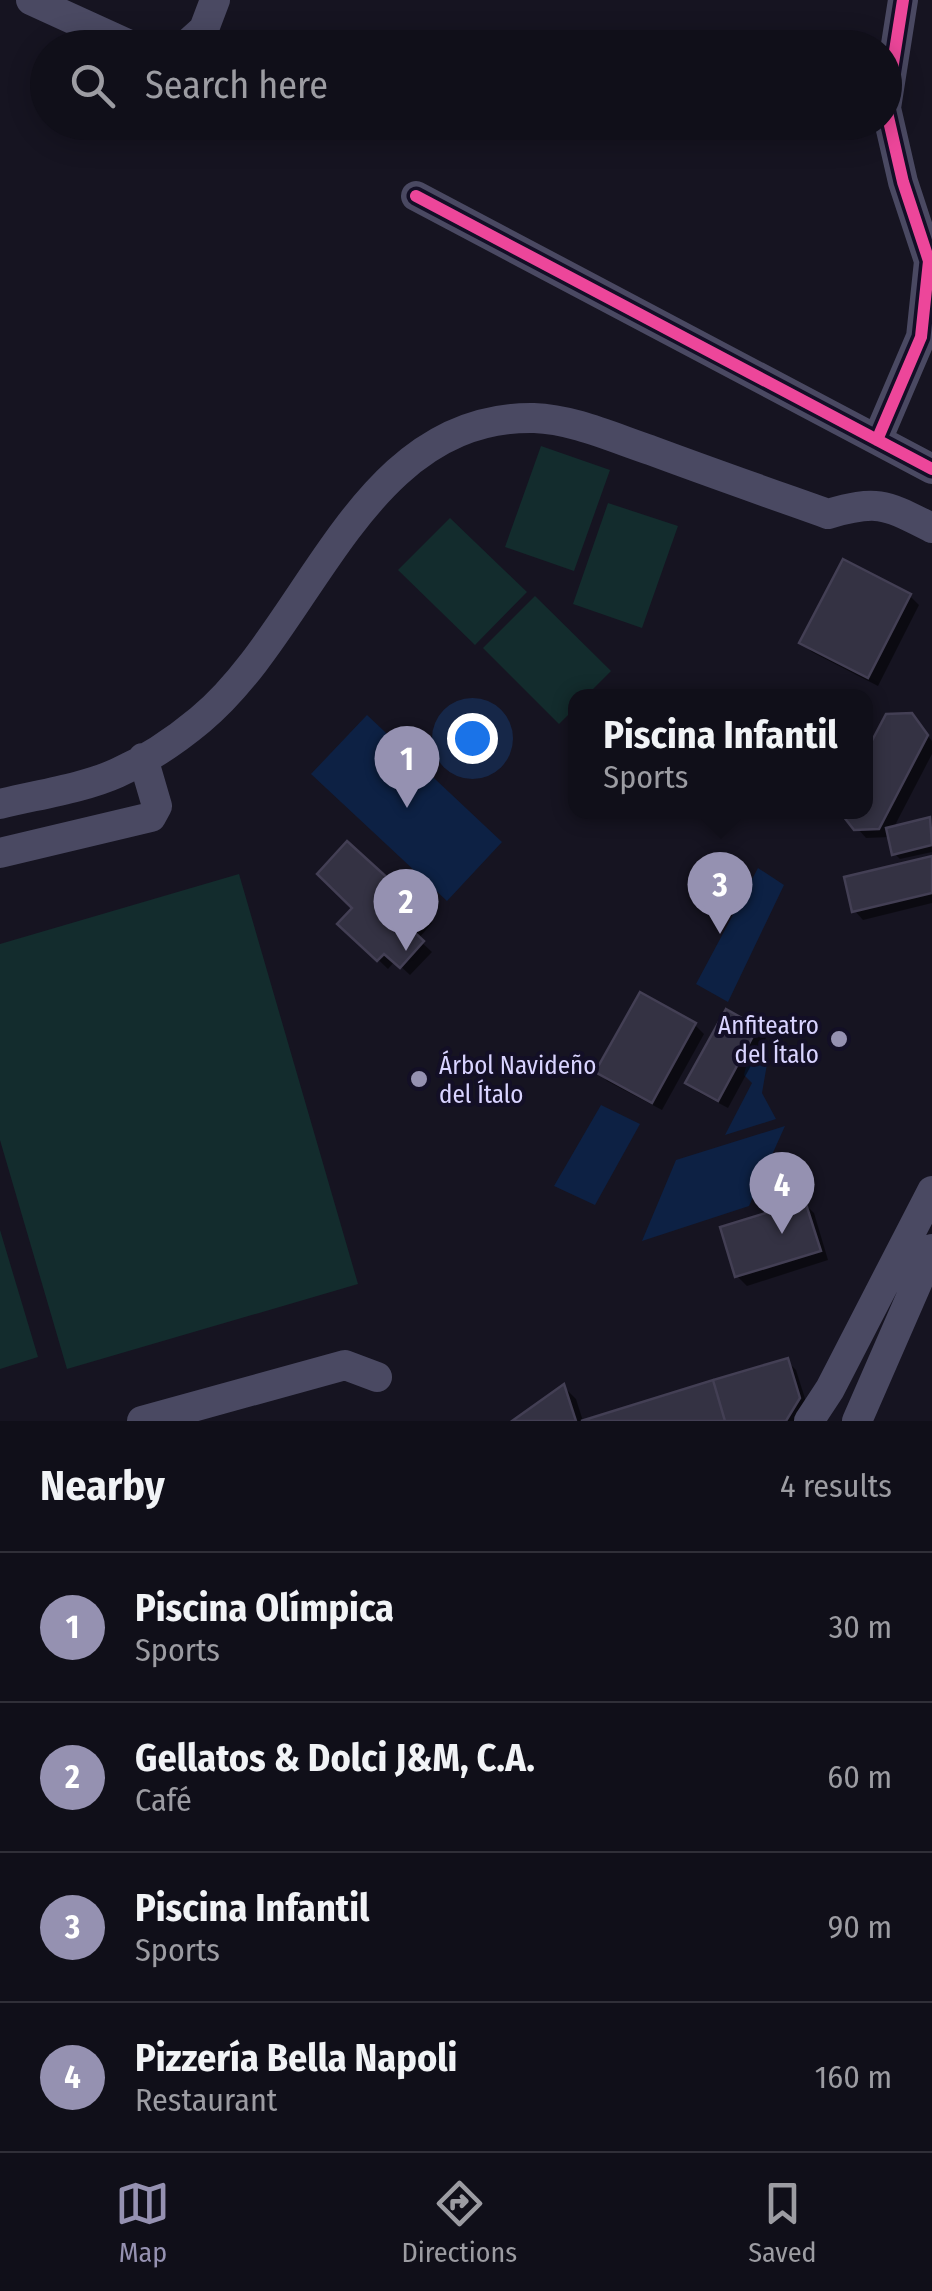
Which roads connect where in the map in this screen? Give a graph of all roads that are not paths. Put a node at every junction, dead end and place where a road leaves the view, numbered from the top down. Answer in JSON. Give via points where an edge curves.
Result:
{"nodes":[{"id":1,"x":31,"y":0,"type":"edge"},
{"id":2,"x":215,"y":0,"type":"edge"},
{"id":3,"x":903,"y":0,"type":"edge"},
{"id":4,"x":97,"y":30,"type":"edge"},
{"id":5,"x":203,"y":30,"type":"edge"},
{"id":6,"x":898,"y":30,"type":"edge"},
{"id":7,"x":893,"y":140,"type":"edge"},
{"id":8,"x":416,"y":196,"type":"dead end"},
{"id":9,"x":878,"y":440,"type":"junction"},
{"id":10,"x":932,"y":468,"type":"edge"},
{"id":11,"x":932,"y":528,"type":"edge"},
{"id":12,"x":143,"y":758,"type":"junction"},
{"id":13,"x":0,"y":804,"type":"edge"},
{"id":14,"x":0,"y":853,"type":"edge"},
{"id":15,"x":932,"y":1190,"type":"edge"},
{"id":16,"x":932,"y":1249,"type":"edge"},
{"id":17,"x":377,"y":1376,"type":"dead end"},
{"id":18,"x":142,"y":1421,"type":"edge"},
{"id":19,"x":809,"y":1421,"type":"edge"},
{"id":20,"x":857,"y":1421,"type":"edge"}],
"edges":[{"from":1,"to":4,"type":"street"},
{"from":2,"to":5,"type":"street"},
{"from":3,"to":6,"type":"street"},
{"from":7,"to":9,"type":"street","via":[[929,261],[921,337]]},
{"from":8,"to":9,"type":"street"},
{"from":9,"to":10,"type":"street"},
{"from":11,"to":12,"type":"street","via":[[883,504],[828,514],[598,432],[536,418],[484,422],[432,444],[393,474],[244,674],[202,719]]},
{"from":12,"to":13,"type":"street","via":[[114,774]]},
{"from":12,"to":14,"type":"street","via":[[156,806],[151,817]]},
{"from":15,"to":19,"type":"street"},
{"from":16,"to":20,"type":"street"},
{"from":17,"to":18,"type":"street","via":[[345,1365]]}]}
